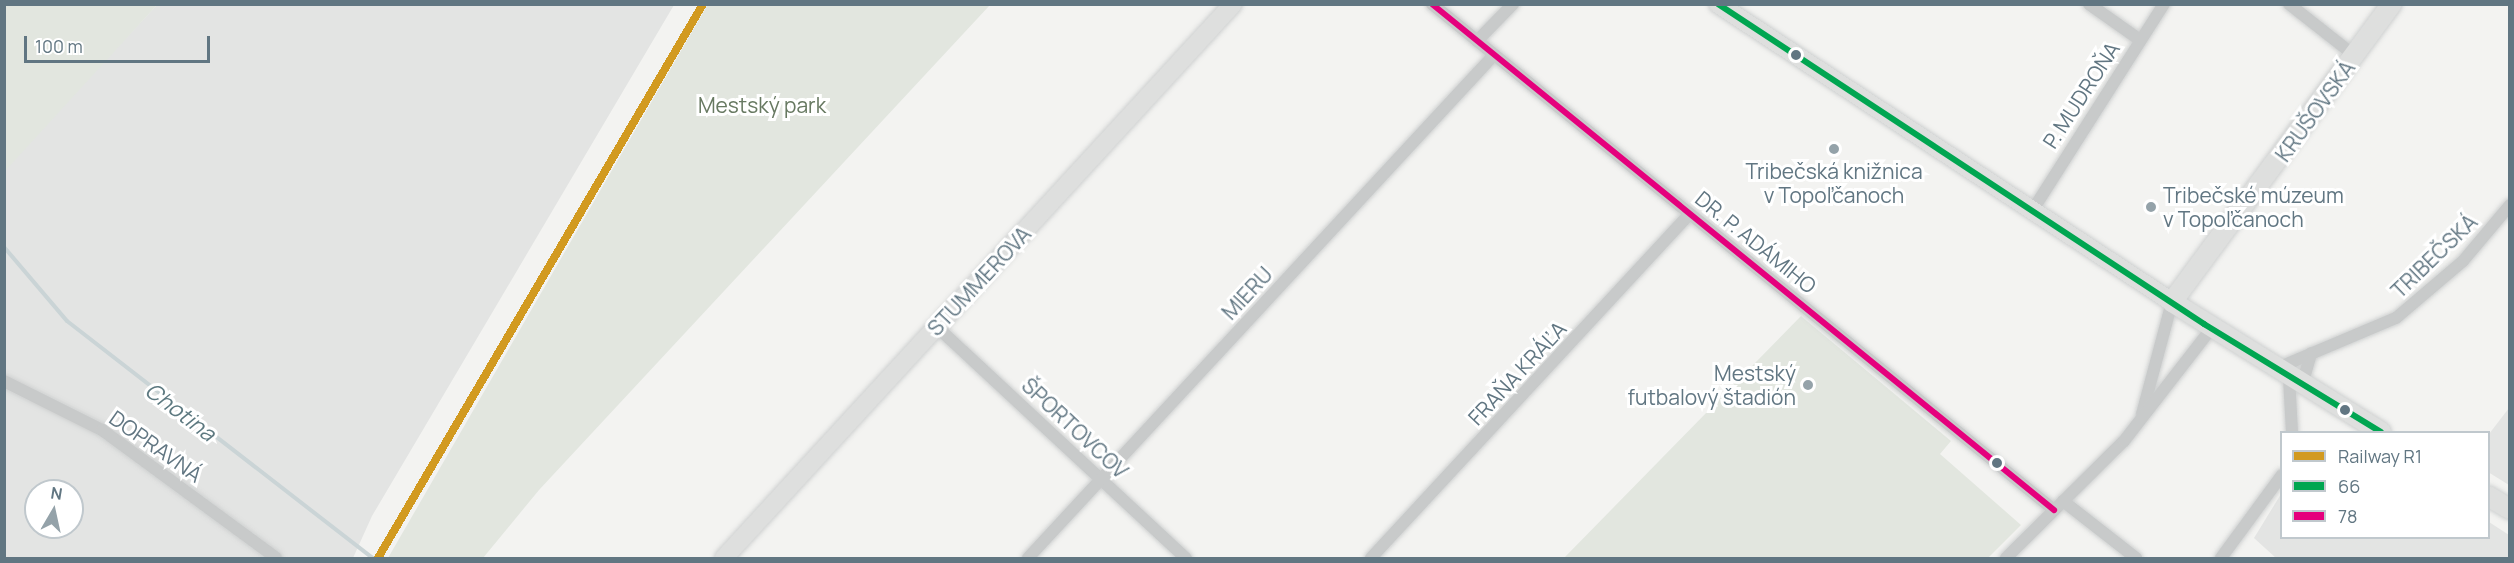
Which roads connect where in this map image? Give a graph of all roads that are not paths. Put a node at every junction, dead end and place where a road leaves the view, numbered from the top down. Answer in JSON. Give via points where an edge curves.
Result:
{"nodes":[{"id":1,"x":1233,"y":4,"type":"edge"},
{"id":2,"x":1432,"y":4,"type":"edge"},
{"id":3,"x":1513,"y":4,"type":"edge"},
{"id":4,"x":1718,"y":4,"type":"edge"},
{"id":5,"x":2089,"y":4,"type":"edge"},
{"id":6,"x":2164,"y":4,"type":"edge"},
{"id":7,"x":2289,"y":4,"type":"edge"},
{"id":8,"x":2392,"y":4,"type":"edge"},
{"id":9,"x":2140,"y":40,"type":"junction"},
{"id":10,"x":1477,"y":41,"type":"junction"},
{"id":11,"x":1494,"y":55,"type":"junction"},
{"id":12,"x":2355,"y":56,"type":"junction"},
{"id":13,"x":2510,"y":205,"type":"edge"},
{"id":14,"x":2034,"y":208,"type":"junction"},
{"id":15,"x":1690,"y":214,"type":"junction"},
{"id":16,"x":2172,"y":302,"type":"junction"},
{"id":17,"x":937,"y":327,"type":"junction"},
{"id":18,"x":2211,"y":329,"type":"junction"},
{"id":19,"x":2311,"y":353,"type":"junction"},
{"id":20,"x":2289,"y":377,"type":"junction"},
{"id":21,"x":4,"y":381,"type":"edge"},
{"id":22,"x":2142,"y":415,"type":"junction"},
{"id":23,"x":2292,"y":431,"type":"edge"},
{"id":24,"x":2379,"y":431,"type":"edge"},
{"id":25,"x":2280,"y":478,"type":"edge"},
{"id":26,"x":1101,"y":480,"type":"junction"},
{"id":27,"x":2490,"y":497,"type":"edge"},
{"id":28,"x":2059,"y":506,"type":"junction"},
{"id":29,"x":2510,"y":509,"type":"edge"},
{"id":30,"x":276,"y":558,"type":"edge"},
{"id":31,"x":724,"y":558,"type":"edge"},
{"id":32,"x":1028,"y":558,"type":"edge"},
{"id":33,"x":1186,"y":558,"type":"edge"},
{"id":34,"x":1371,"y":558,"type":"edge"},
{"id":35,"x":2006,"y":558,"type":"edge"},
{"id":36,"x":2136,"y":558,"type":"edge"},
{"id":37,"x":2221,"y":558,"type":"edge"}],
"edges":[{"from":1,"to":17,"type":"street","name":"STUMMEROVA"},
{"from":2,"to":10,"type":"street","name":"DR. P. ADÁMIHO"},
{"from":3,"to":10,"type":"street"},
{"from":4,"to":14,"type":"street"},
{"from":5,"to":9,"type":"street"},
{"from":6,"to":9,"type":"street","name":"P. MUDROŇA"},
{"from":7,"to":12,"type":"street"},
{"from":8,"to":12,"type":"main road","name":"KRUŠOVSKÁ"},
{"from":9,"to":14,"type":"street","name":"P. MUDROŇA"},
{"from":10,"to":11,"type":"street","name":"DR. P. ADÁMIHO"},
{"from":11,"to":15,"type":"street","name":"DR. P. ADÁMIHO"},
{"from":11,"to":26,"type":"street","name":"MIERU"},
{"from":12,"to":16,"type":"main road","name":"KRUŠOVSKÁ"},
{"from":13,"to":19,"type":"street","name":"TRIBEČSKÁ","via":[[2463,261],[2396,318]]},
{"from":14,"to":16,"type":"street"},
{"from":15,"to":28,"type":"street","name":"DR. P. ADÁMIHO","via":[[1958,432]]},
{"from":15,"to":34,"type":"street","name":"FRAŇA KRÁĽA"},
{"from":16,"to":18,"type":"main road"},
{"from":16,"to":22,"type":"street"},
{"from":17,"to":26,"type":"street","name":"ŠPORTOVCOV"},
{"from":17,"to":31,"type":"street","name":"STUMMEROVA"},
{"from":18,"to":20,"type":"main road"},
{"from":18,"to":22,"type":"street"},
{"from":19,"to":20,"type":"street","name":"TRIBEČSKÁ"},
{"from":19,"to":20,"type":"street"},
{"from":20,"to":23,"type":"street"},
{"from":20,"to":24,"type":"main road"},
{"from":21,"to":30,"type":"street","name":"DOPRAVNÁ","via":[[102,430]]},
{"from":22,"to":28,"type":"street"},
{"from":25,"to":37,"type":"street"},
{"from":26,"to":32,"type":"street","name":"MIERU"},
{"from":26,"to":33,"type":"street","name":"ŠPORTOVCOV"},
{"from":27,"to":29,"type":"main road"},
{"from":28,"to":35,"type":"street"},
{"from":28,"to":36,"type":"street","name":"DR. P. ADÁMIHO"}]}
